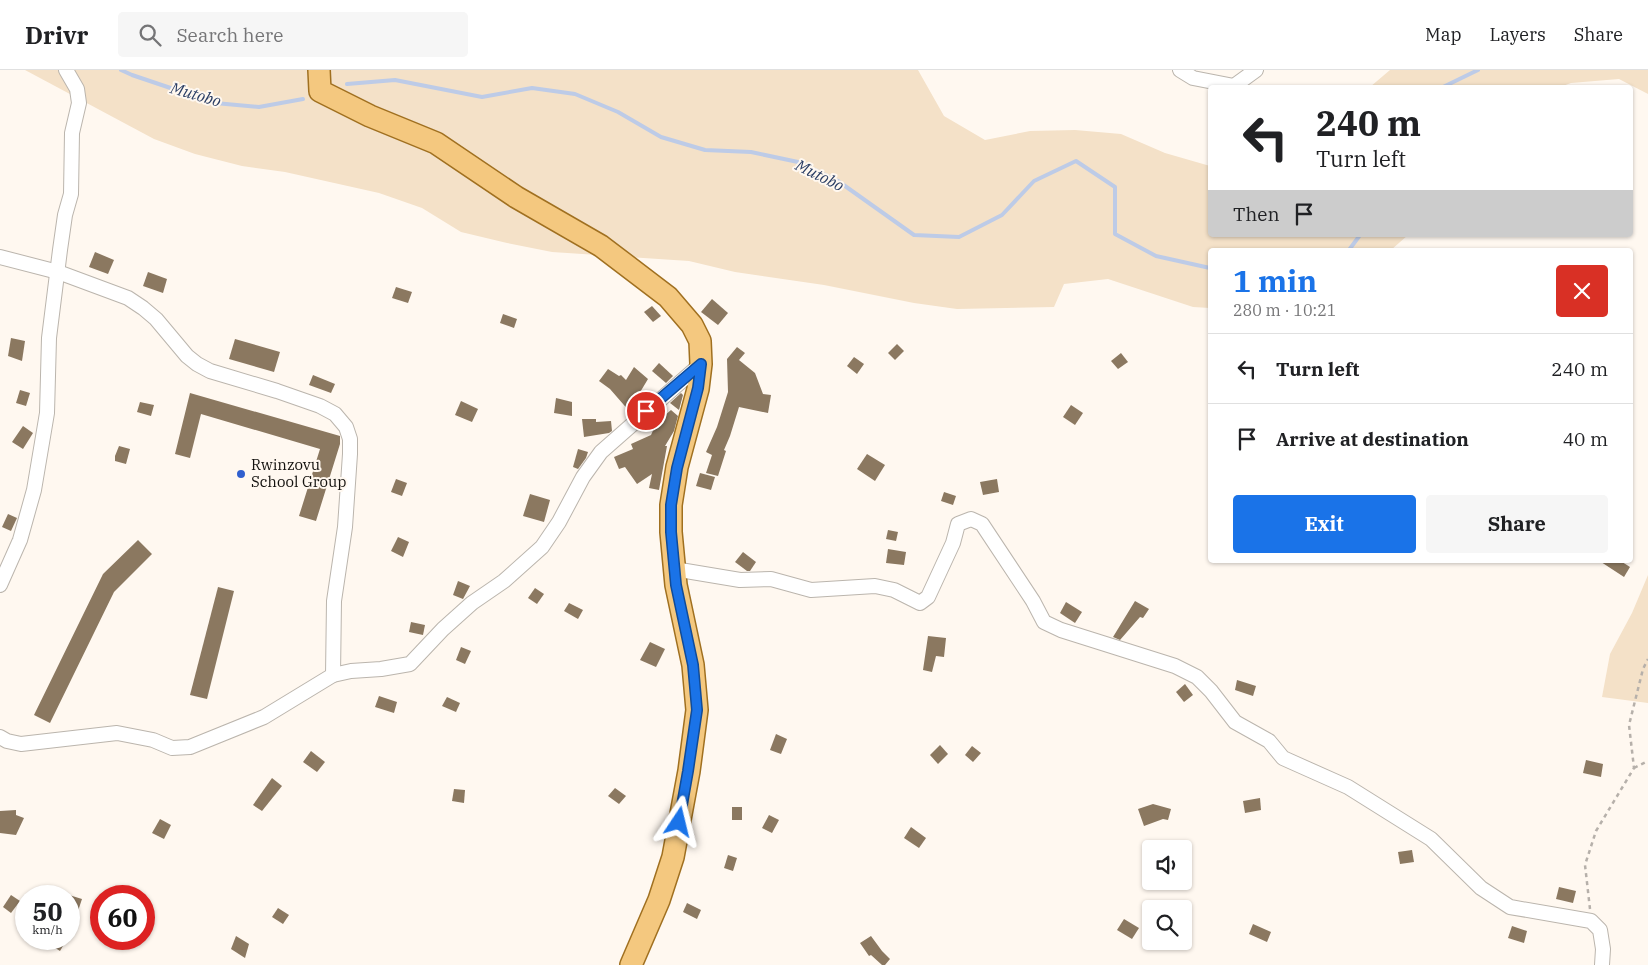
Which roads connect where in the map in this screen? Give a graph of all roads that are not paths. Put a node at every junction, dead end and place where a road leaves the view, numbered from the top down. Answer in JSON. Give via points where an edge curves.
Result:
{"nodes":[{"id":1,"x":66,"y":70,"type":"edge"},
{"id":2,"x":319,"y":70,"type":"edge"},
{"id":3,"x":1180,"y":70,"type":"edge"},
{"id":4,"x":1256,"y":70,"type":"edge"},
{"id":5,"x":1229,"y":85,"type":"edge"},
{"id":6,"x":1235,"y":85,"type":"edge"},
{"id":7,"x":0,"y":257,"type":"edge"},
{"id":8,"x":58,"y":272,"type":"junction"},
{"id":9,"x":701,"y":364,"type":"junction"},
{"id":10,"x":674,"y":569,"type":"junction"},
{"id":11,"x":0,"y":585,"type":"edge"},
{"id":12,"x":333,"y":675,"type":"junction"},
{"id":13,"x":0,"y":737,"type":"edge"},
{"id":14,"x":631,"y":965,"type":"edge"},
{"id":15,"x":1602,"y":965,"type":"edge"}],
"edges":[{"from":1,"to":8,"type":"street","via":[[77,89],[79,102],[72,133],[71,194]]},
{"from":2,"to":9,"type":"main road","via":[[320,91],[436,143],[516,197],[601,246],[668,297],[692,325],[700,341]]},
{"from":3,"to":5,"type":"street","via":[[1194,78]]},
{"from":4,"to":6,"type":"street"},
{"from":7,"to":8,"type":"street"},
{"from":8,"to":11,"type":"street","via":[[49,338],[47,413],[34,490],[20,540]]},
{"from":8,"to":12,"type":"street","via":[[128,298],[156,319],[187,356],[210,372],[320,406],[334,414],[346,427],[350,454],[345,527],[334,601]]},
{"from":9,"to":10,"type":"main road","via":[[671,505]]},
{"from":9,"to":12,"type":"street","via":[[601,452],[542,547],[504,582],[472,603],[410,664]]},
{"from":10,"to":14,"type":"main road","via":[[693,665],[697,710],[673,857],[659,900]]},
{"from":10,"to":15,"type":"street","via":[[740,580],[771,579],[811,590],[875,586],[894,590],[920,603],[928,597],[953,543],[958,524],[971,519],[982,524],[1044,622],[1175,666],[1197,677],[1235,722],[1269,741],[1283,758],[1348,788],[1431,838],[1481,888],[1510,907],[1592,921],[1600,930]]},
{"from":12,"to":13,"type":"street","via":[[264,718],[190,747],[172,748],[153,740],[117,733],[22,744]]}]}
